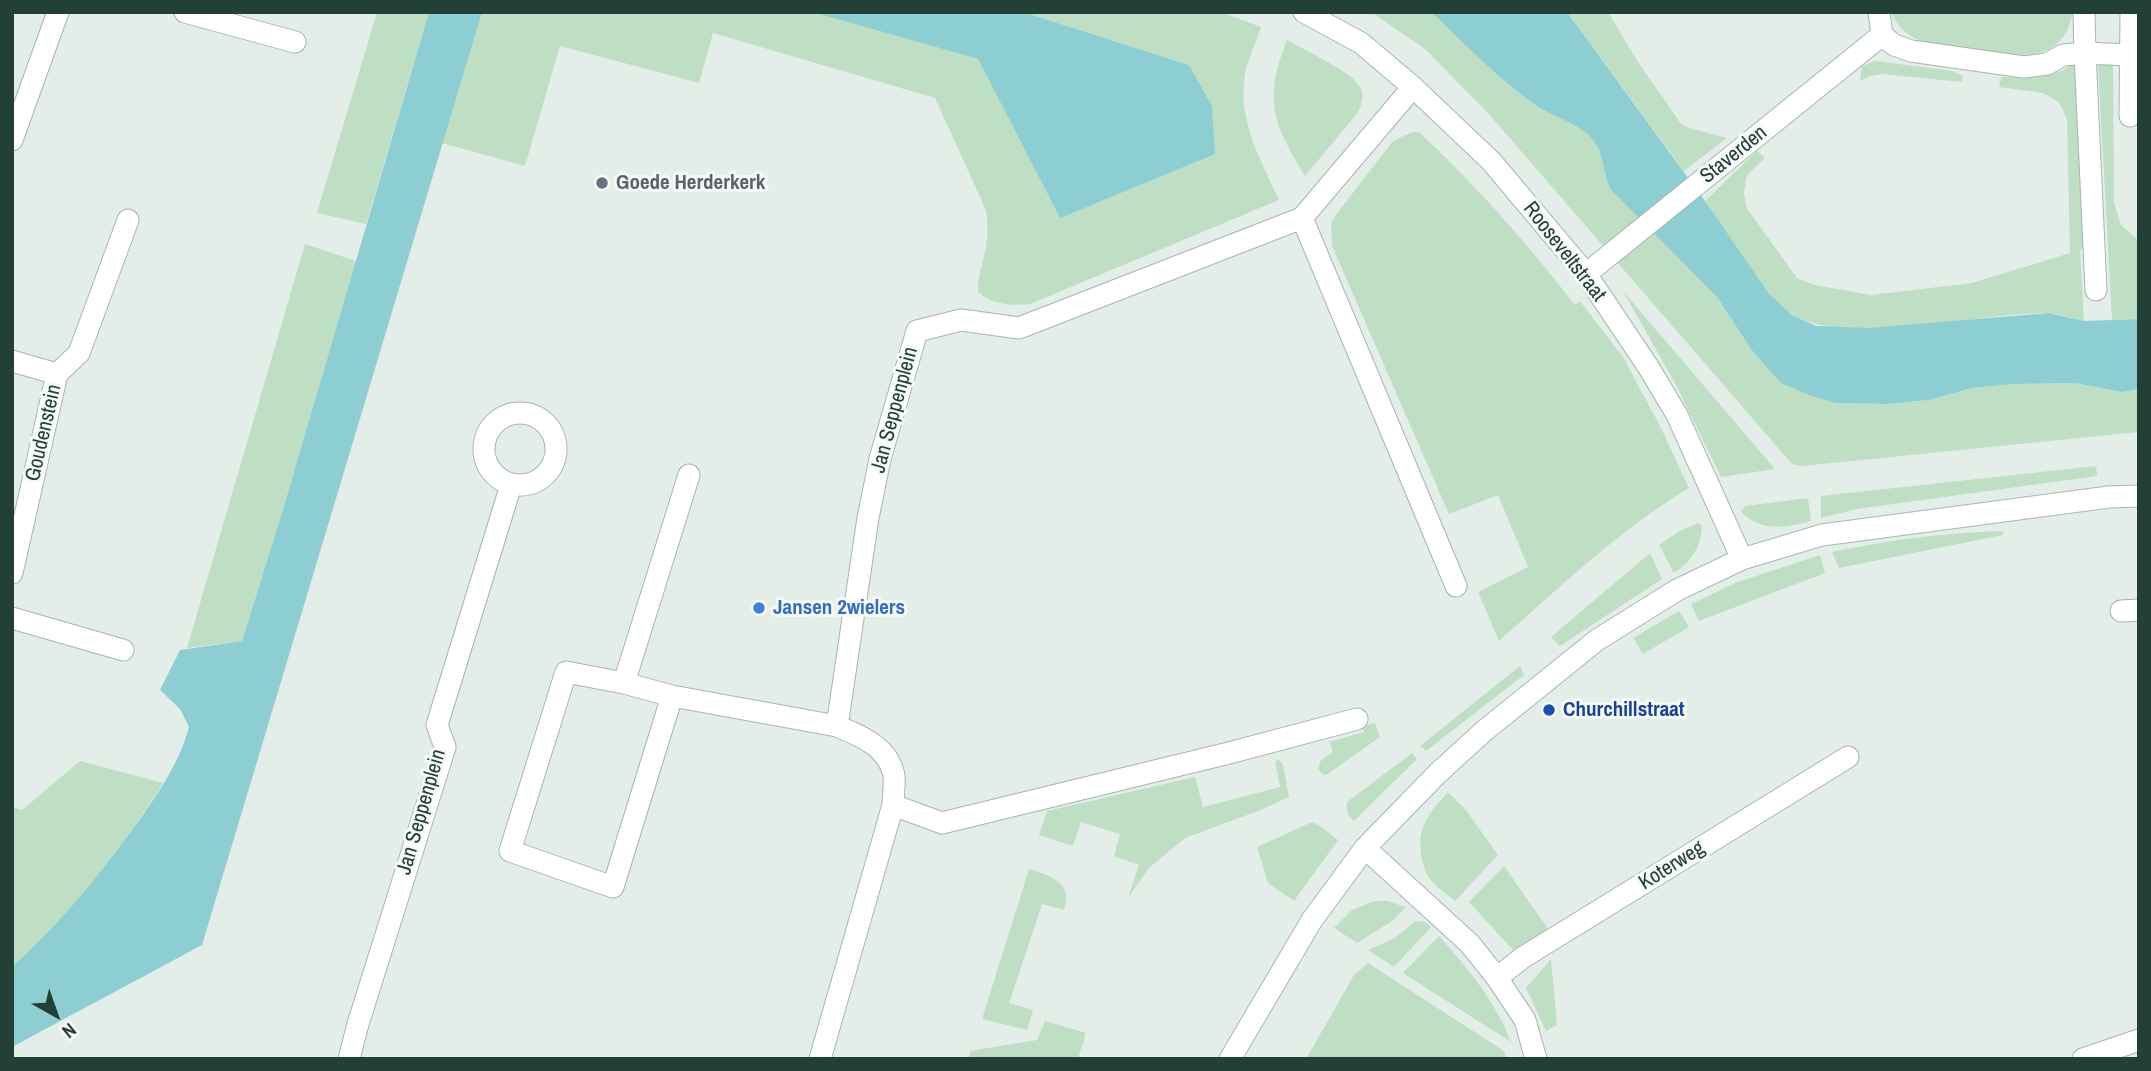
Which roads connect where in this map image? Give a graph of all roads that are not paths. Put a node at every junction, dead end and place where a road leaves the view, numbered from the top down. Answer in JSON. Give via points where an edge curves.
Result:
{"nodes":[{"id":1,"x":58,"y":12,"type":"edge"},
{"id":2,"x":185,"y":12,"type":"edge"},
{"id":3,"x":1304,"y":12,"type":"edge"},
{"id":4,"x":1879,"y":12,"type":"edge"},
{"id":5,"x":2084,"y":12,"type":"edge"},
{"id":6,"x":2131,"y":12,"type":"edge"},
{"id":7,"x":1882,"y":35,"type":"junction"},
{"id":8,"x":295,"y":42,"type":"dead end"},
{"id":9,"x":2085,"y":53,"type":"junction"},
{"id":10,"x":2130,"y":55,"type":"junction"},
{"id":11,"x":1413,"y":87,"type":"junction"},
{"id":12,"x":2130,"y":117,"type":"dead end"},
{"id":13,"x":12,"y":140,"type":"edge"},
{"id":14,"x":1302,"y":218,"type":"junction"},
{"id":15,"x":128,"y":220,"type":"dead end"},
{"id":16,"x":1586,"y":274,"type":"junction"},
{"id":17,"x":2095,"y":290,"type":"dead end"},
{"id":18,"x":12,"y":361,"type":"edge"},
{"id":19,"x":57,"y":374,"type":"junction"},
{"id":20,"x":689,"y":475,"type":"dead end"},
{"id":21,"x":511,"y":485,"type":"dead end"},
{"id":22,"x":2139,"y":496,"type":"edge"},
{"id":23,"x":1741,"y":559,"type":"junction"},
{"id":24,"x":12,"y":573,"type":"edge"},
{"id":25,"x":1456,"y":586,"type":"dead end"},
{"id":26,"x":12,"y":618,"type":"edge"},
{"id":27,"x":123,"y":650,"type":"dead end"},
{"id":28,"x":624,"y":682,"type":"junction"},
{"id":29,"x":671,"y":696,"type":"junction"},
{"id":30,"x":1357,"y":719,"type":"dead end"},
{"id":31,"x":837,"y":726,"type":"junction"},
{"id":32,"x":1848,"y":757,"type":"dead end"},
{"id":33,"x":893,"y":805,"type":"junction"},
{"id":34,"x":1365,"y":848,"type":"junction"},
{"id":35,"x":1497,"y":978,"type":"junction"},
{"id":36,"x":2139,"y":1040,"type":"edge"},
{"id":37,"x":349,"y":1059,"type":"edge"},
{"id":38,"x":820,"y":1059,"type":"edge"},
{"id":39,"x":1230,"y":1059,"type":"edge"},
{"id":40,"x":1536,"y":1059,"type":"edge"},
{"id":41,"x":2083,"y":1059,"type":"edge"}],
"edges":[{"from":1,"to":13,"type":"street"},
{"from":2,"to":8,"type":"street"},
{"from":3,"to":11,"type":"street","name":"Rooseveltstraat","via":[[1361,43]]},
{"from":4,"to":7,"type":"street"},
{"from":5,"to":9,"type":"street"},
{"from":6,"to":10,"type":"street"},
{"from":7,"to":9,"type":"street","via":[[1912,51],[2024,67]]},
{"from":7,"to":16,"type":"street","name":"Staverden"},
{"from":9,"to":10,"type":"street"},
{"from":9,"to":17,"type":"street"},
{"from":10,"to":12,"type":"street"},
{"from":11,"to":14,"type":"street","name":"Jan Seppenplein"},
{"from":11,"to":16,"type":"street","name":"Rooseveltstraat","via":[[1490,161]]},
{"from":14,"to":25,"type":"street"},
{"from":14,"to":31,"type":"street","name":"Jan Seppenplein","via":[[1019,328],[961,320],[917,331],[868,518]]},
{"from":15,"to":19,"type":"street","name":"Goudenstein","via":[[79,353]]},
{"from":16,"to":23,"type":"street","name":"Rooseveltstraat","via":[[1676,415]]},
{"from":18,"to":19,"type":"street","name":"Goudenstein"},
{"from":19,"to":24,"type":"street","name":"Goudenstein"},
{"from":20,"to":28,"type":"street"},
{"from":21,"to":37,"type":"street","name":"Jan Seppenplein","via":[[437,725],[444,747]]},
{"from":22,"to":23,"type":"street","via":[[1822,535]]},
{"from":23,"to":34,"type":"street","via":[[1677,590],[1597,640],[1437,774]]},
{"from":26,"to":27,"type":"street"},
{"from":28,"to":29,"type":"street"},
{"from":28,"to":29,"type":"street","via":[[566,672],[510,851],[613,887]]},
{"from":29,"to":31,"type":"street"},
{"from":30,"to":33,"type":"street","via":[[942,822]]},
{"from":31,"to":33,"type":"street","via":[[873,742],[887,759],[894,775]]},
{"from":32,"to":35,"type":"street","name":"Koterweg","via":[[1521,958]]},
{"from":33,"to":38,"type":"street"},
{"from":34,"to":35,"type":"street","via":[[1453,927]]},
{"from":34,"to":39,"type":"street","via":[[1312,920]]},
{"from":35,"to":40,"type":"street","via":[[1525,1020]]},
{"from":36,"to":41,"type":"street"}]}
